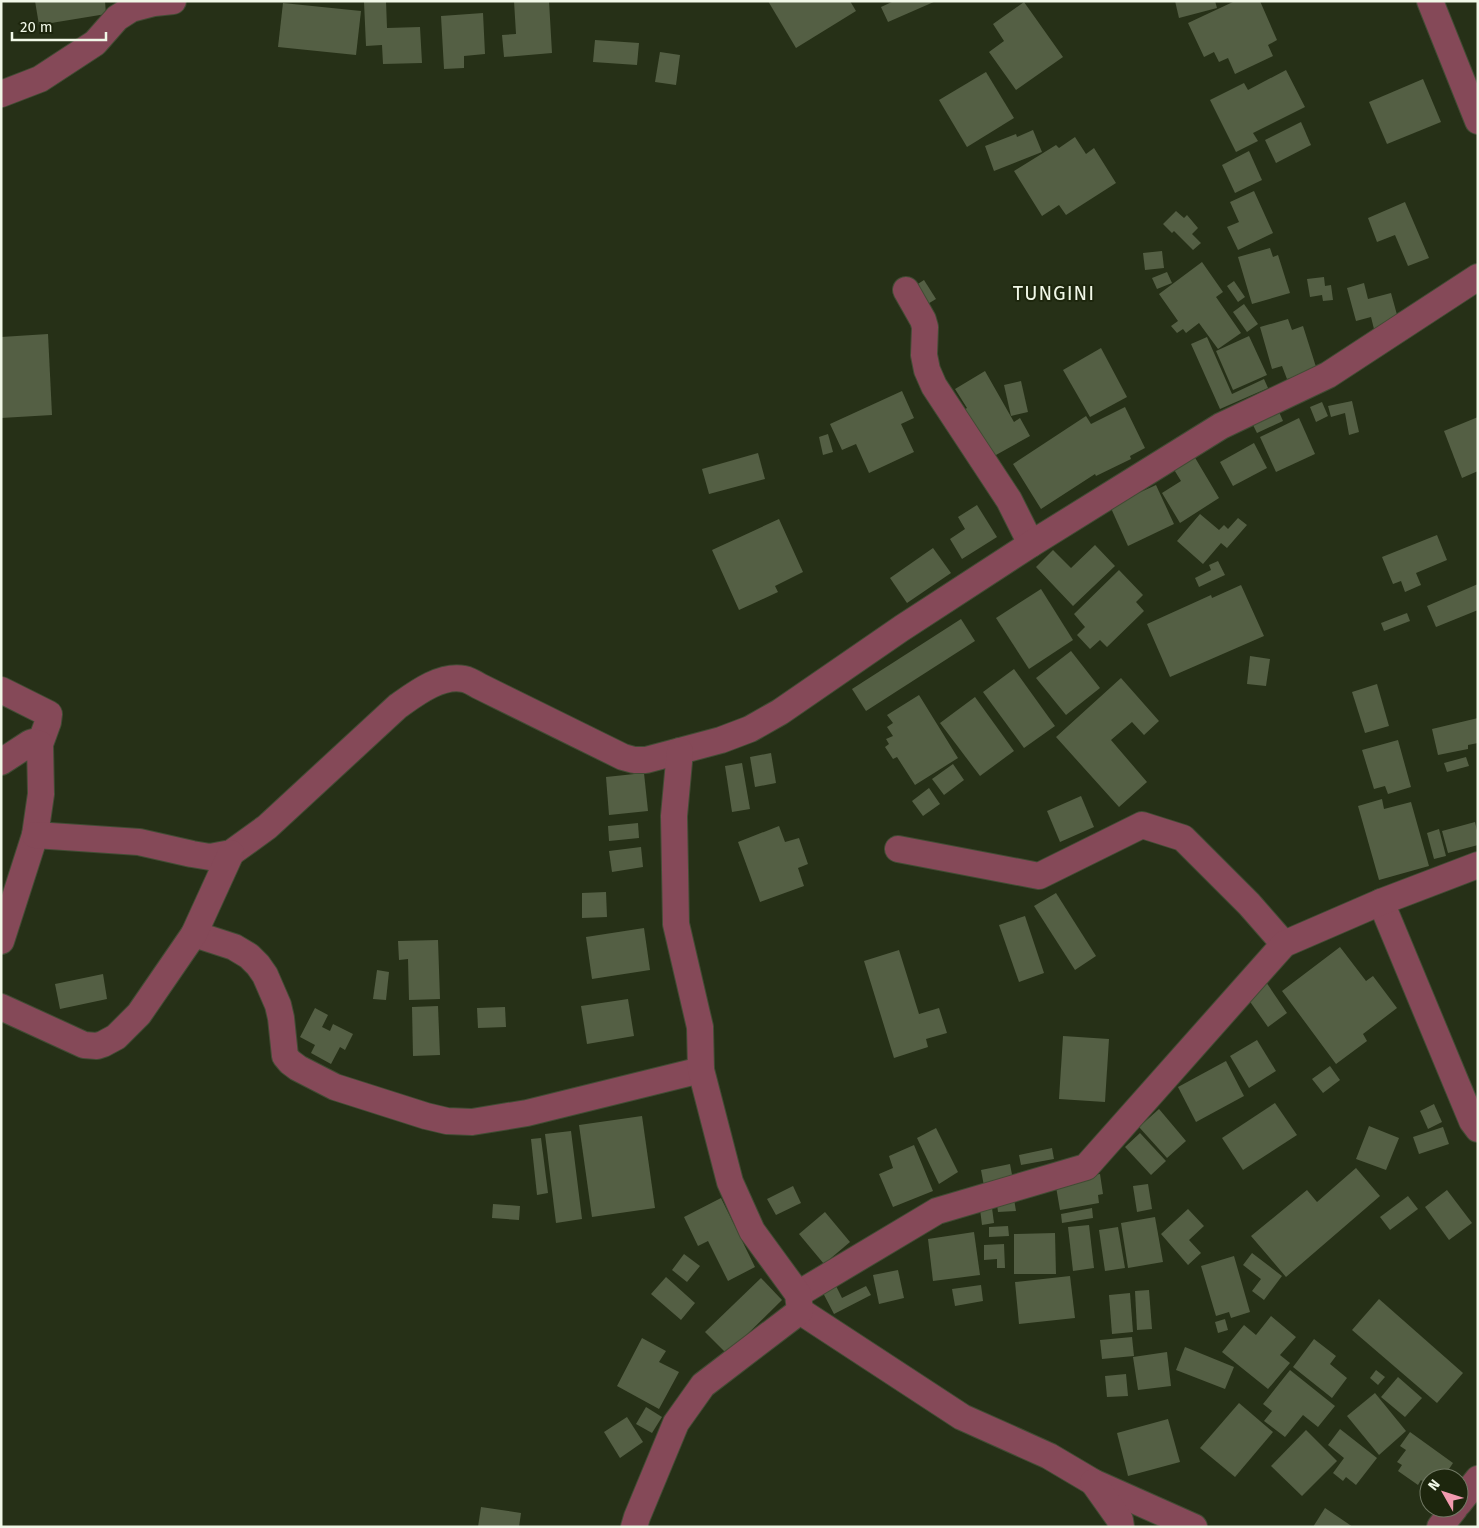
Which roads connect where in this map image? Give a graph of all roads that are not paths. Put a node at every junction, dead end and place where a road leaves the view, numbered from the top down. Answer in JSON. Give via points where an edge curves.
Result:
{"nodes":[{"id":1,"x":173,"y":1,"type":"edge"},
{"id":2,"x":1430,"y":1,"type":"edge"},
{"id":3,"x":1,"y":94,"type":"edge"},
{"id":4,"x":1478,"y":121,"type":"edge"},
{"id":5,"x":1478,"y":277,"type":"edge"},
{"id":6,"x":906,"y":290,"type":"dead end"},
{"id":7,"x":1031,"y":544,"type":"junction"},
{"id":8,"x":1,"y":690,"type":"edge"},
{"id":9,"x":40,"y":744,"type":"junction"},
{"id":10,"x":680,"y":751,"type":"junction"},
{"id":11,"x":2,"y":758,"type":"edge"},
{"id":12,"x":35,"y":835,"type":"junction"},
{"id":13,"x":898,"y":849,"type":"dead end"},
{"id":14,"x":231,"y":853,"type":"junction"},
{"id":15,"x":1478,"y":865,"type":"edge"},
{"id":16,"x":1381,"y":902,"type":"junction"},
{"id":17,"x":194,"y":934,"type":"junction"},
{"id":18,"x":1,"y":941,"type":"edge"},
{"id":19,"x":1284,"y":944,"type":"junction"},
{"id":20,"x":1,"y":1007,"type":"edge"},
{"id":21,"x":701,"y":1070,"type":"junction"},
{"id":22,"x":1478,"y":1129,"type":"edge"},
{"id":23,"x":799,"y":1303,"type":"junction"},
{"id":24,"x":1478,"y":1480,"type":"edge"},
{"id":25,"x":1093,"y":1482,"type":"junction"},
{"id":26,"x":1469,"y":1491,"type":"edge"},
{"id":27,"x":634,"y":1527,"type":"edge"},
{"id":28,"x":1120,"y":1527,"type":"edge"},
{"id":29,"x":1194,"y":1527,"type":"edge"}],
"edges":[{"from":1,"to":3,"type":"street","via":[[131,9],[117,18],[95,43],[40,79]]},
{"from":2,"to":4,"type":"street"},
{"from":5,"to":7,"type":"street","via":[[1328,375],[1221,426]]},
{"from":6,"to":7,"type":"street","via":[[923,320],[926,370],[1009,500]]},
{"from":7,"to":10,"type":"street","via":[[780,712],[743,732]]},
{"from":8,"to":9,"type":"street","via":[[49,714]]},
{"from":9,"to":11,"type":"street","via":[[30,743]]},
{"from":9,"to":12,"type":"street","via":[[41,794]]},
{"from":10,"to":14,"type":"street","via":[[646,760],[623,757],[463,679],[445,680],[420,690],[398,706],[267,827]]},
{"from":10,"to":21,"type":"street","via":[[674,816],[676,924],[700,1027]]},
{"from":12,"to":14,"type":"street","via":[[139,842],[210,857]]},
{"from":12,"to":18,"type":"street"},
{"from":13,"to":19,"type":"street","via":[[1039,876],[1142,825],[1183,838]]},
{"from":14,"to":17,"type":"street"},
{"from":15,"to":16,"type":"street"},
{"from":16,"to":19,"type":"street"},
{"from":16,"to":22,"type":"street"},
{"from":17,"to":20,"type":"street","via":[[140,1014],[116,1037],[97,1046],[84,1045]]},
{"from":17,"to":21,"type":"street","via":[[234,948],[258,965],[278,1005],[285,1056],[290,1062],[335,1087],[426,1116],[472,1122],[527,1113]]},
{"from":19,"to":23,"type":"street","via":[[1086,1166],[936,1212]]},
{"from":21,"to":23,"type":"street","via":[[730,1182],[752,1231]]},
{"from":23,"to":25,"type":"street","via":[[962,1417],[1049,1456]]},
{"from":23,"to":27,"type":"street","via":[[704,1385],[676,1423]]},
{"from":24,"to":26,"type":"street"},
{"from":25,"to":28,"type":"street","via":[[1120,1520]]},
{"from":25,"to":29,"type":"street"}]}
